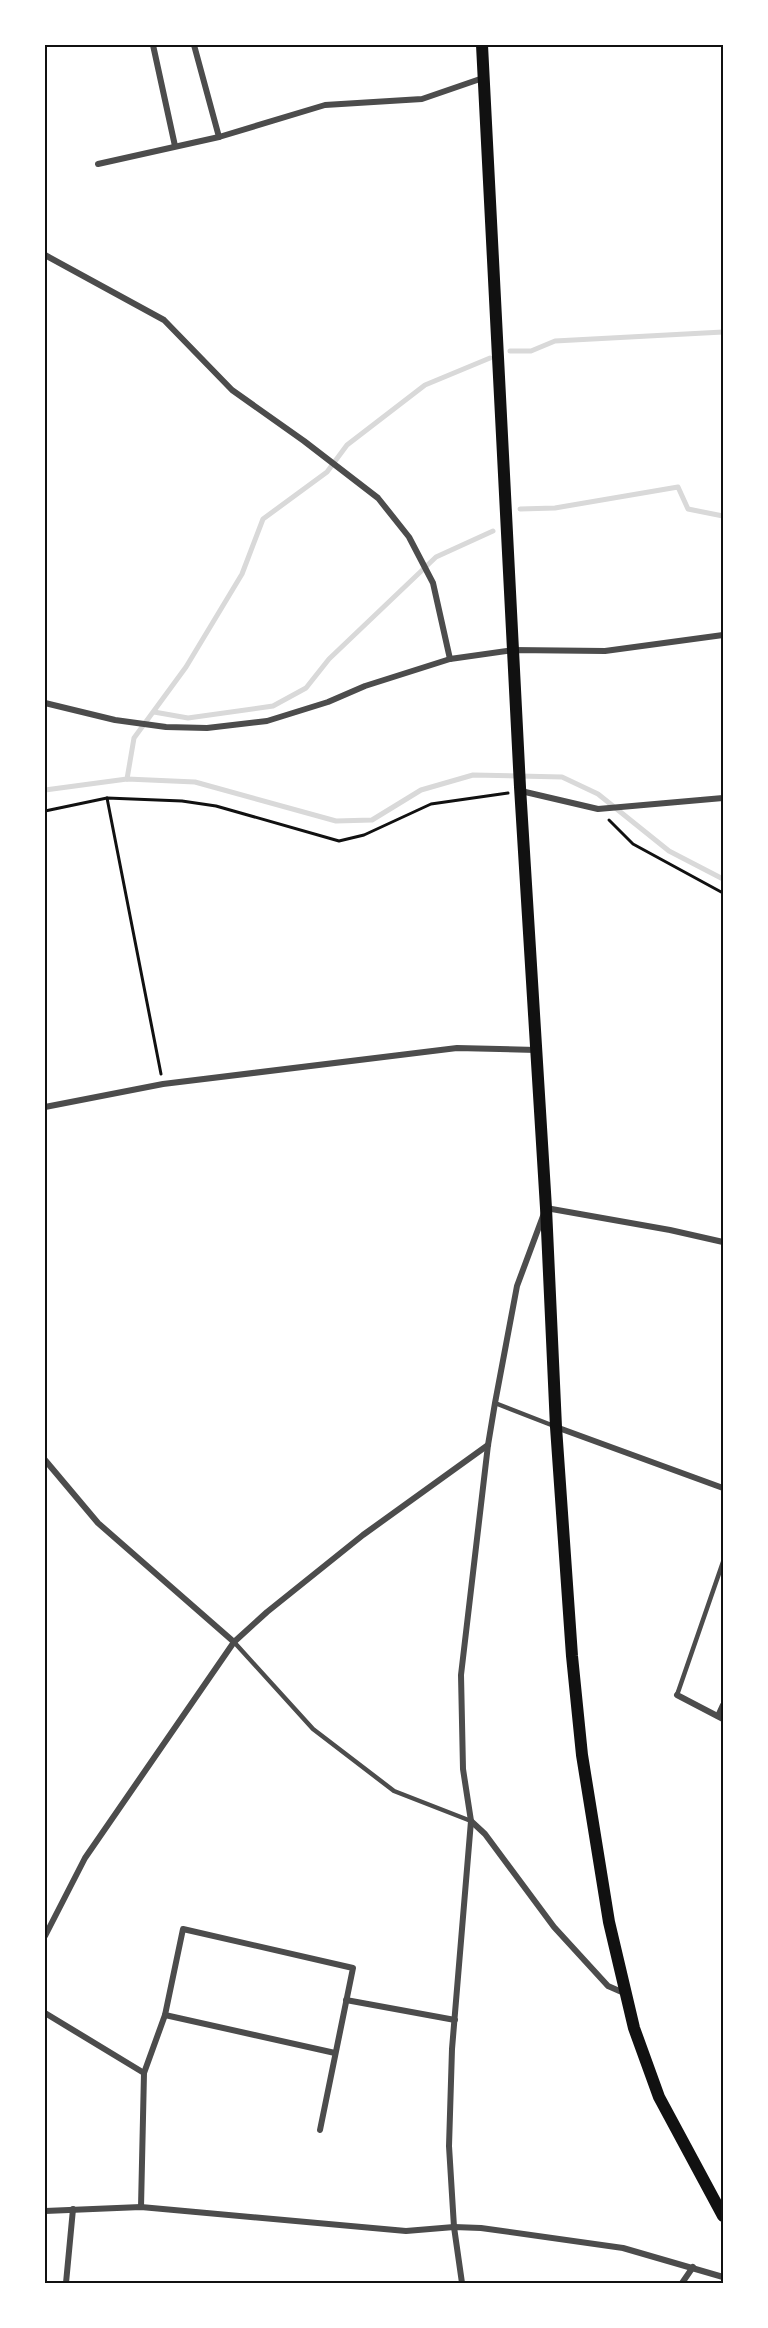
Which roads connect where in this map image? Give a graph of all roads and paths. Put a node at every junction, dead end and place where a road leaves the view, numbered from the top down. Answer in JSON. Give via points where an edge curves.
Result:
{"nodes":[{"id":1,"x":153,"y":45,"type":"edge"},
{"id":2,"x":194,"y":45,"type":"edge"},
{"id":3,"x":482,"y":45,"type":"edge"},
{"id":4,"x":484,"y":78,"type":"junction"},
{"id":5,"x":219,"y":136,"type":"junction"},
{"id":6,"x":175,"y":146,"type":"junction"},
{"id":7,"x":98,"y":164,"type":"dead end"},
{"id":8,"x":45,"y":255,"type":"edge"},
{"id":9,"x":723,"y":635,"type":"edge"},
{"id":10,"x":513,"y":650,"type":"junction"},
{"id":11,"x":450,"y":659,"type":"junction"},
{"id":12,"x":45,"y":703,"type":"edge"},
{"id":13,"x":520,"y":789,"type":"junction"},
{"id":14,"x":107,"y":798,"type":"junction"},
{"id":15,"x":723,"y":798,"type":"edge"},
{"id":16,"x":598,"y":809,"type":"junction"},
{"id":17,"x":45,"y":811,"type":"edge"},
{"id":18,"x":723,"y":893,"type":"edge"},
{"id":19,"x":537,"y":1050,"type":"junction"},
{"id":20,"x":163,"y":1084,"type":"junction"},
{"id":21,"x":45,"y":1107,"type":"edge"},
{"id":22,"x":546,"y":1208,"type":"junction"},
{"id":23,"x":723,"y":1242,"type":"edge"},
{"id":24,"x":495,"y":1403,"type":"junction"},
{"id":25,"x":556,"y":1427,"type":"junction"},
{"id":26,"x":488,"y":1445,"type":"junction"},
{"id":27,"x":45,"y":1460,"type":"edge"},
{"id":28,"x":723,"y":1488,"type":"edge"},
{"id":29,"x":723,"y":1562,"type":"edge"},
{"id":30,"x":234,"y":1642,"type":"junction"},
{"id":31,"x":677,"y":1695,"type":"joint"},
{"id":32,"x":723,"y":1705,"type":"edge"},
{"id":33,"x":720,"y":1718,"type":"edge"},
{"id":34,"x":471,"y":1821,"type":"junction"},
{"id":35,"x":45,"y":1936,"type":"edge"},
{"id":36,"x":624,"y":1993,"type":"junction"},
{"id":37,"x":346,"y":2000,"type":"junction"},
{"id":38,"x":45,"y":2013,"type":"edge"},
{"id":39,"x":165,"y":2015,"type":"junction"},
{"id":40,"x":455,"y":2020,"type":"junction"},
{"id":41,"x":335,"y":2053,"type":"junction"},
{"id":42,"x":144,"y":2073,"type":"junction"},
{"id":43,"x":320,"y":2130,"type":"dead end"},
{"id":44,"x":141,"y":2207,"type":"junction"},
{"id":45,"x":73,"y":2209,"type":"junction"},
{"id":46,"x":45,"y":2211,"type":"edge"},
{"id":47,"x":723,"y":2214,"type":"edge"},
{"id":48,"x":454,"y":2227,"type":"junction"},
{"id":49,"x":693,"y":2267,"type":"junction"},
{"id":50,"x":723,"y":2277,"type":"edge"},
{"id":51,"x":66,"y":2283,"type":"edge"},
{"id":52,"x":462,"y":2283,"type":"edge"},
{"id":53,"x":682,"y":2283,"type":"edge"}],
"edges":[{"from":1,"to":6,"type":"street"},
{"from":2,"to":5,"type":"street"},
{"from":3,"to":4,"type":"main road"},
{"from":4,"to":5,"type":"street","via":[[422,99],[325,105]]},
{"from":4,"to":10,"type":"main road"},
{"from":5,"to":6,"type":"street"},
{"from":6,"to":7,"type":"street"},
{"from":8,"to":11,"type":"street","via":[[164,320],[232,390],[378,498],[409,537],[430,578]]},
{"from":9,"to":10,"type":"street","via":[[605,651]]},
{"from":10,"to":11,"type":"street"},
{"from":10,"to":13,"type":"main road"},
{"from":11,"to":12,"type":"street","via":[[267,722],[207,728],[156,726]]},
{"from":13,"to":14,"type":"path","via":[[430,804],[364,836],[339,841],[216,806]]},
{"from":13,"to":16,"type":"street"},
{"from":13,"to":19,"type":"main road"},
{"from":14,"to":17,"type":"path"},
{"from":14,"to":20,"type":"path"},
{"from":15,"to":16,"type":"street"},
{"from":16,"to":18,"type":"path","via":[[633,844]]},
{"from":19,"to":20,"type":"street","via":[[457,1048]]},
{"from":19,"to":22,"type":"main road"},
{"from":20,"to":21,"type":"street"},
{"from":22,"to":23,"type":"street"},
{"from":22,"to":24,"type":"street","via":[[517,1286]]},
{"from":22,"to":25,"type":"main road"},
{"from":24,"to":25,"type":"lane"},
{"from":24,"to":26,"type":"street"},
{"from":25,"to":28,"type":"street"},
{"from":25,"to":36,"type":"main road","via":[[582,1755]]},
{"from":26,"to":30,"type":"street","via":[[363,1535]]},
{"from":26,"to":34,"type":"street","via":[[461,1675],[463,1769]]},
{"from":27,"to":30,"type":"street","via":[[98,1523]]},
{"from":29,"to":31,"type":"lane"},
{"from":30,"to":34,"type":"lane","via":[[313,1729],[394,1791]]},
{"from":30,"to":35,"type":"street","via":[[85,1858]]},
{"from":31,"to":33,"type":"street"},
{"from":32,"to":33,"type":"street"},
{"from":34,"to":36,"type":"street","via":[[485,1834],[554,1927],[608,1986]]},
{"from":34,"to":40,"type":"street"},
{"from":36,"to":47,"type":"main road","via":[[659,2097]]},
{"from":37,"to":39,"type":"street","via":[[353,1968],[183,1929]]},
{"from":37,"to":40,"type":"street"},
{"from":37,"to":41,"type":"street"},
{"from":38,"to":42,"type":"street"},
{"from":39,"to":41,"type":"street"},
{"from":39,"to":42,"type":"street"},
{"from":40,"to":48,"type":"street","via":[[449,2146]]},
{"from":41,"to":43,"type":"street"},
{"from":42,"to":44,"type":"street"},
{"from":44,"to":45,"type":"street"},
{"from":44,"to":48,"type":"street","via":[[406,2231]]},
{"from":45,"to":46,"type":"street"},
{"from":45,"to":51,"type":"street"},
{"from":48,"to":49,"type":"street","via":[[623,2248]]},
{"from":48,"to":52,"type":"street"},
{"from":49,"to":50,"type":"street"},
{"from":49,"to":53,"type":"street"}]}
